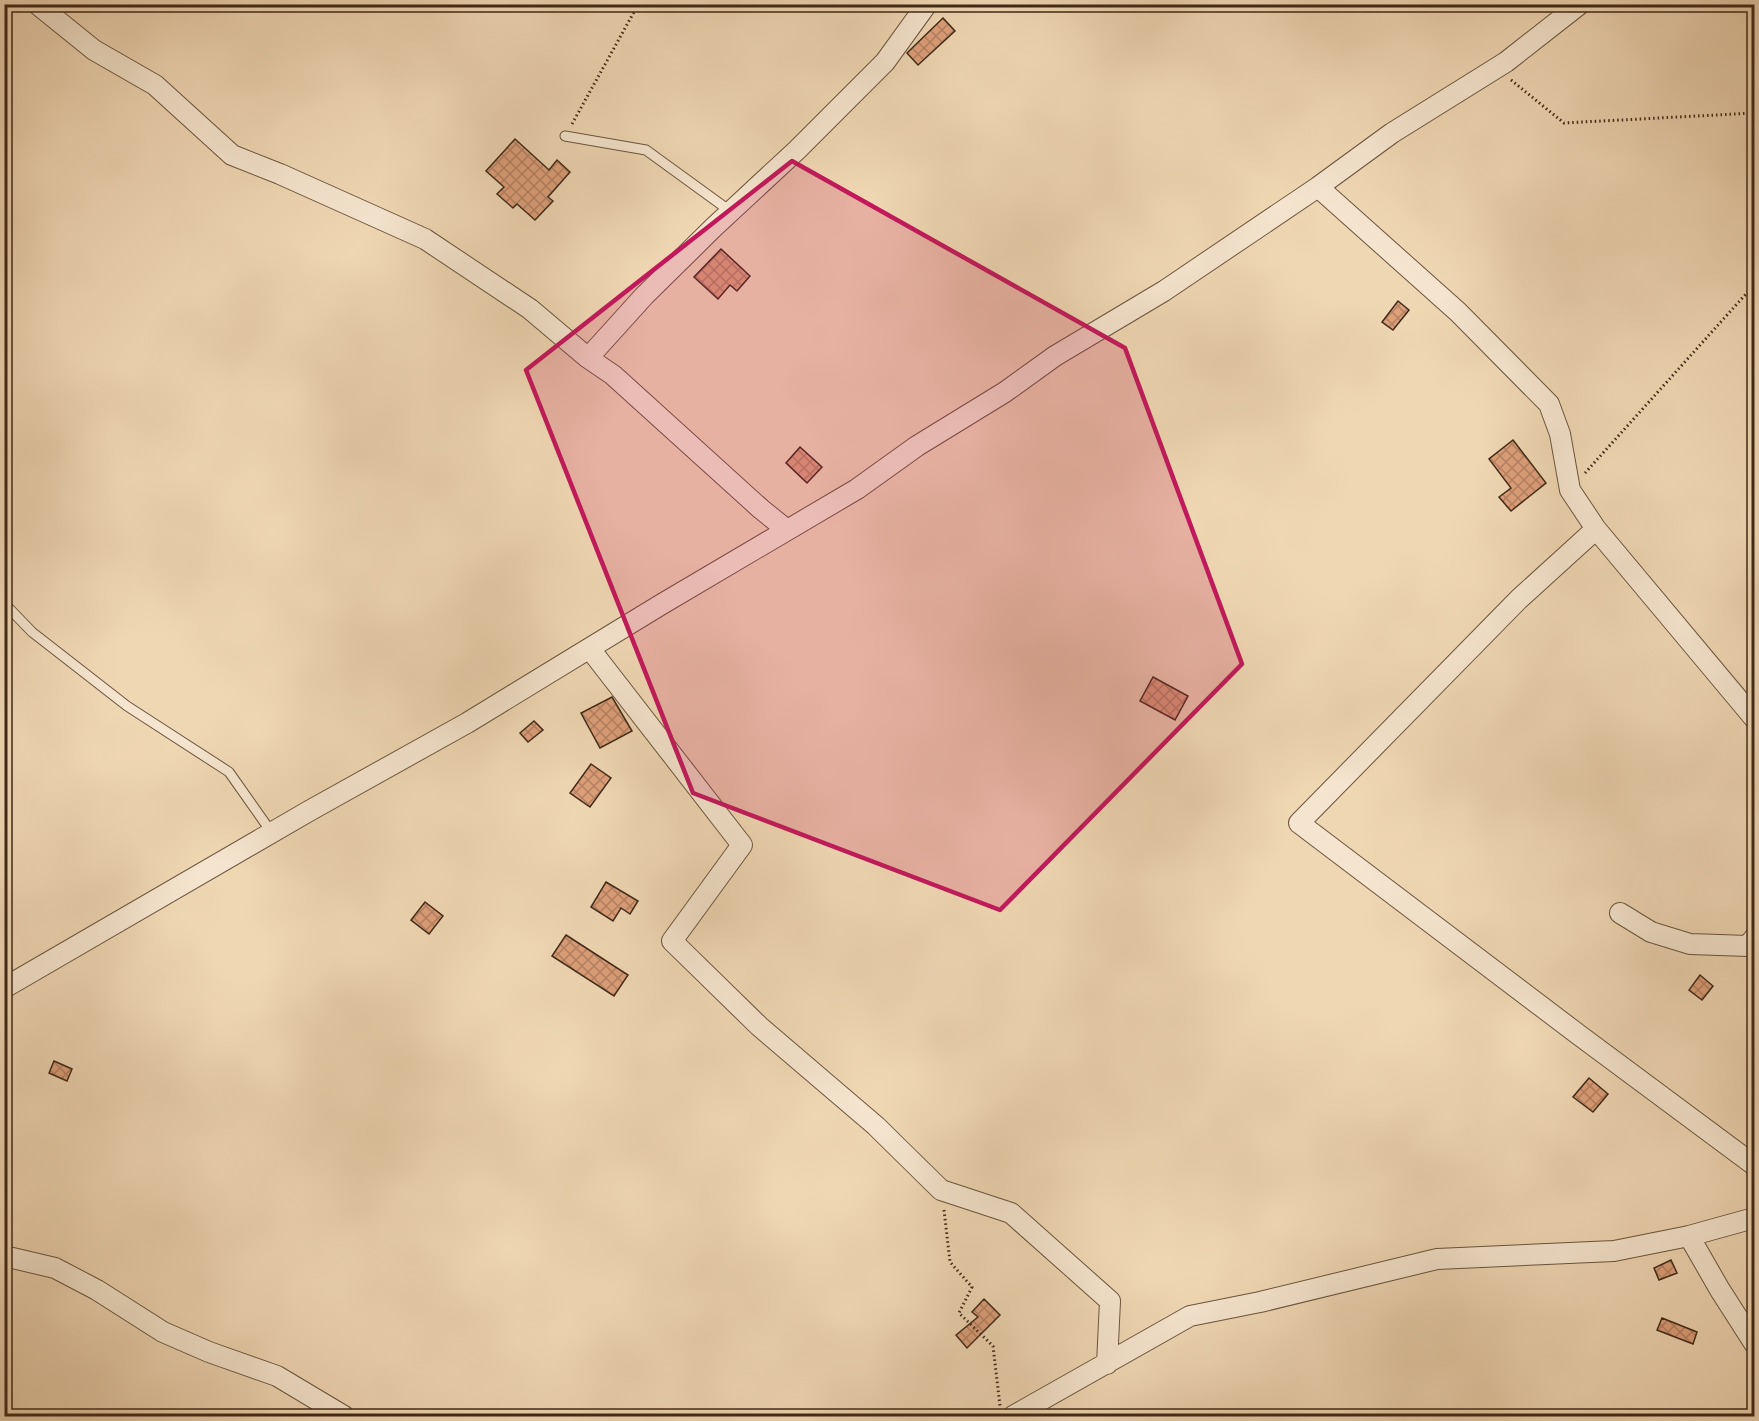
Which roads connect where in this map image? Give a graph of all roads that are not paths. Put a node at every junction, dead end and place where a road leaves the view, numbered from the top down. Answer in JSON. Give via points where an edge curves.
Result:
{"nodes":[{"id":1,"x":37,"y":4,"type":"edge"},
{"id":2,"x":927,"y":4,"type":"edge"},
{"id":3,"x":1580,"y":4,"type":"edge"},
{"id":4,"x":565,"y":136,"type":"road end"},
{"id":5,"x":1318,"y":187,"type":"junction"},
{"id":6,"x":730,"y":211,"type":"junction"},
{"id":7,"x":588,"y":358,"type":"junction"},
{"id":8,"x":1596,"y":529,"type":"junction"},
{"id":9,"x":787,"y":530,"type":"junction"},
{"id":10,"x":4,"y":603,"type":"edge"},
{"id":11,"x":590,"y":649,"type":"junction"},
{"id":12,"x":1755,"y":718,"type":"edge"},
{"id":13,"x":272,"y":833,"type":"junction"},
{"id":14,"x":1620,"y":913,"type":"dead end"},
{"id":15,"x":1755,"y":938,"type":"edge"},
{"id":16,"x":4,"y":988,"type":"edge"},
{"id":17,"x":1755,"y":1165,"type":"edge"},
{"id":18,"x":1755,"y":1218,"type":"edge"},
{"id":19,"x":1689,"y":1236,"type":"junction"},
{"id":20,"x":4,"y":1256,"type":"edge"},
{"id":21,"x":1755,"y":1343,"type":"edge"},
{"id":22,"x":1107,"y":1364,"type":"junction"},
{"id":23,"x":344,"y":1416,"type":"edge"},
{"id":24,"x":1013,"y":1416,"type":"edge"}],
"edges":[{"from":1,"to":7,"type":"street","via":[[94,50],[155,85],[232,155],[425,239],[530,309]]},
{"from":2,"to":6,"type":"street","via":[[885,62]]},
{"from":3,"to":5,"type":"street","via":[[1496,68],[1392,133]]},
{"from":4,"to":6,"type":"lane","via":[[646,150]]},
{"from":5,"to":8,"type":"street","via":[[1458,312],[1549,404],[1560,434],[1570,490]]},
{"from":5,"to":9,"type":"street","via":[[1164,291],[1055,356],[857,489]]},
{"from":6,"to":7,"type":"street"},
{"from":7,"to":9,"type":"street","via":[[613,375]]},
{"from":8,"to":12,"type":"street"},
{"from":8,"to":17,"type":"street","via":[[1520,599],[1299,823]]},
{"from":9,"to":11,"type":"street"},
{"from":10,"to":13,"type":"lane","via":[[32,632],[127,706],[229,772]]},
{"from":11,"to":13,"type":"street"},
{"from":11,"to":22,"type":"street","via":[[742,845],[672,940],[759,1026],[876,1126],[941,1190],[1011,1214],[1110,1301]]},
{"from":13,"to":16,"type":"street"},
{"from":14,"to":15,"type":"street","via":[[1652,932],[1690,944],[1748,946]]},
{"from":18,"to":19,"type":"street"},
{"from":19,"to":21,"type":"street"},
{"from":19,"to":22,"type":"street","via":[[1614,1251],[1437,1259],[1190,1316]]},
{"from":20,"to":23,"type":"street","via":[[55,1268],[164,1332],[277,1376]]},
{"from":22,"to":24,"type":"street"}]}
